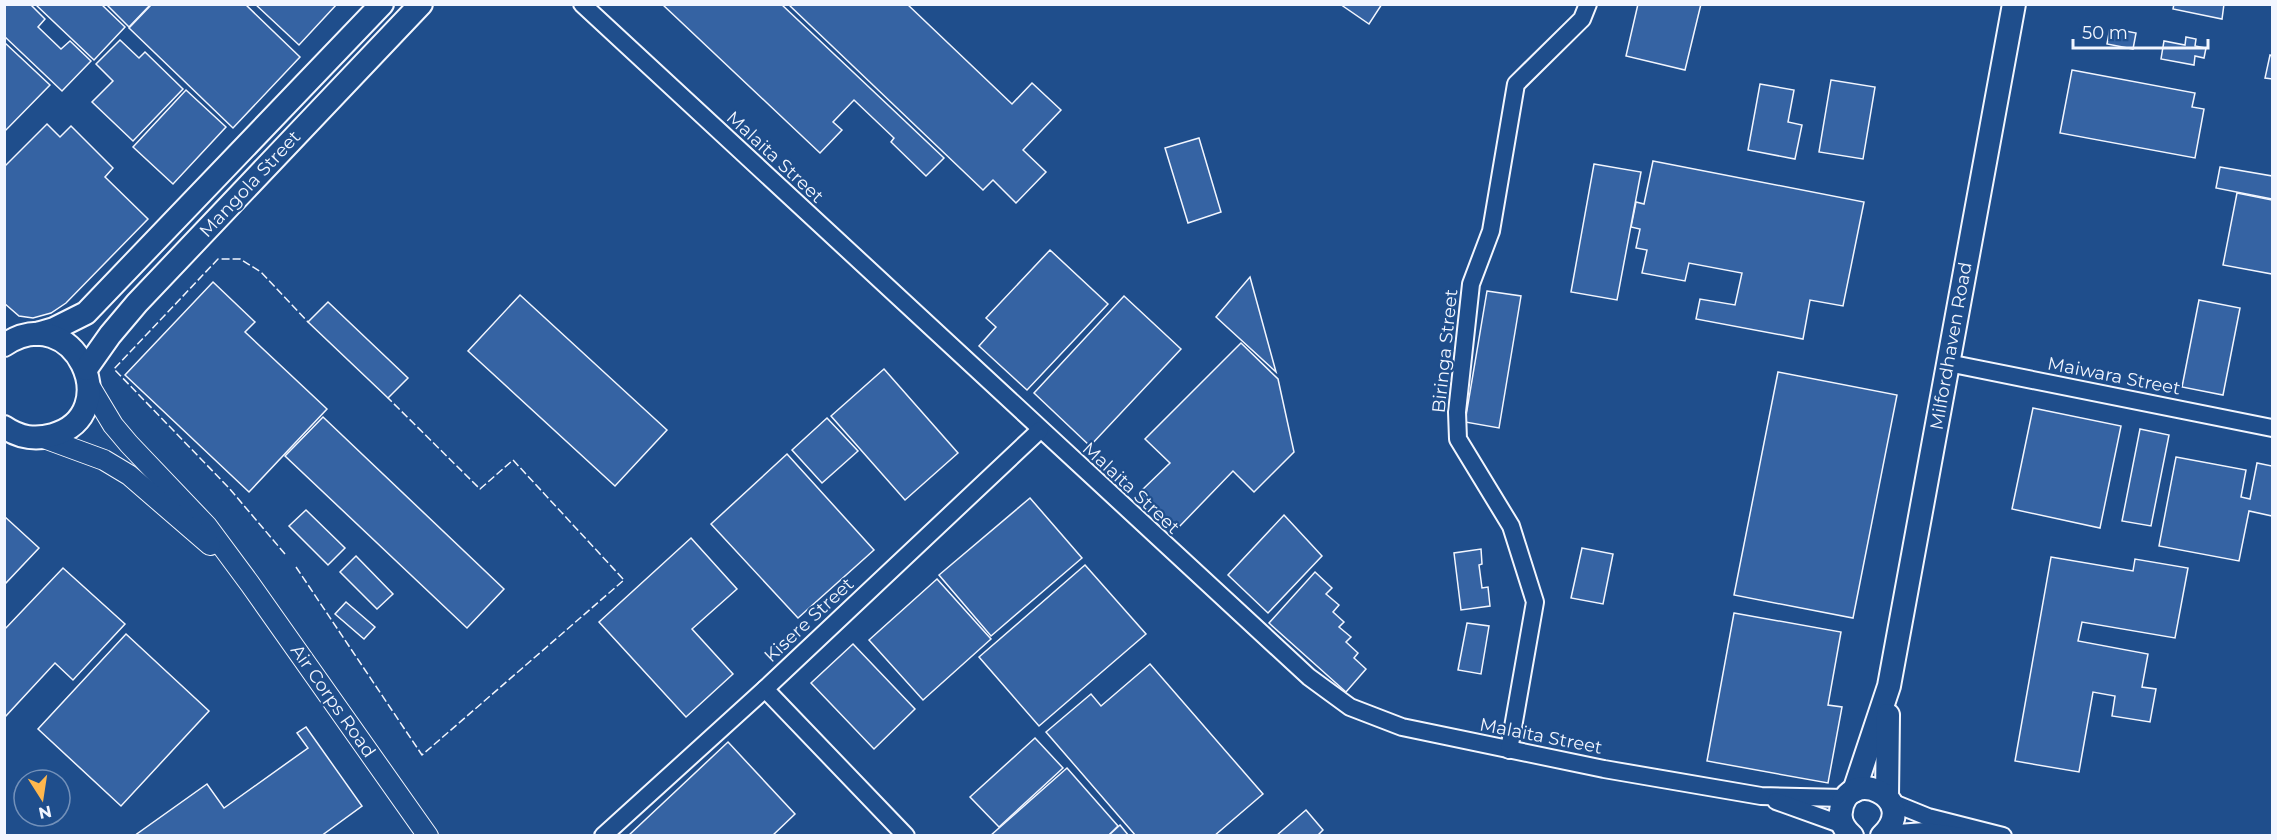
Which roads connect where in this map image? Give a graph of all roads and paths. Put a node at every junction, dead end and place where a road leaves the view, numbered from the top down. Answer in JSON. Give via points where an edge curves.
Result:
{"nodes":[{"id":1,"x":382,"y":4,"type":"edge"},
{"id":2,"x":421,"y":4,"type":"edge"},
{"id":3,"x":582,"y":4,"type":"edge"},
{"id":4,"x":1588,"y":4,"type":"edge"},
{"id":5,"x":2014,"y":4,"type":"edge"},
{"id":6,"x":16,"y":336,"type":"edge"},
{"id":7,"x":1948,"y":363,"type":"junction"},
{"id":8,"x":88,"y":377,"type":"junction"},
{"id":9,"x":2272,"y":428,"type":"edge"},
{"id":10,"x":1040,"y":430,"type":"junction"},
{"id":11,"x":7,"y":433,"type":"edge"},
{"id":12,"x":44,"y":438,"type":"junction"},
{"id":13,"x":237,"y":568,"type":"junction"},
{"id":14,"x":1889,"y":687,"type":"junction"},
{"id":15,"x":765,"y":689,"type":"junction"},
{"id":16,"x":1509,"y":750,"type":"junction"},
{"id":17,"x":1850,"y":795,"type":"junction"},
{"id":18,"x":1761,"y":796,"type":"junction"},
{"id":19,"x":1889,"y":800,"type":"junction"},
{"id":20,"x":1847,"y":832,"type":"edge"},
{"id":21,"x":1883,"y":835,"type":"edge"},
{"id":22,"x":428,"y":836,"type":"edge"},
{"id":23,"x":603,"y":836,"type":"edge"},
{"id":24,"x":906,"y":836,"type":"edge"},
{"id":25,"x":1962,"y":836,"type":"edge"},
{"id":26,"x":2003,"y":836,"type":"edge"}],
"edges":[{"from":1,"to":6,"type":"main road","name":"Mangola Street","via":[[86,314],[54,329]]},
{"from":2,"to":8,"type":"main road","name":"Mangola Street","via":[[137,303],[110,335]]},
{"from":3,"to":10,"type":"street","name":"Malaita Street"},
{"from":4,"to":16,"type":"street","name":"Biringa Street","via":[[1582,19],[1516,84],[1491,231],[1471,284],[1456,412],[1458,439],[1511,526],[1535,602]]},
{"from":5,"to":7,"type":"main road","name":"Milfordhaven Road"},
{"from":6,"to":8,"type":"main road","via":[[52,336],[67,343],[78,355]]},
{"from":7,"to":9,"type":"street","name":"Maiwara Street"},
{"from":7,"to":14,"type":"main road","name":"Milfordhaven Road"},
{"from":8,"to":12,"type":"main road","name":"Mangola Street","via":[[87,400],[81,414],[59,433]]},
{"from":8,"to":13,"type":"street","name":"Air Corps Road","via":[[118,431],[207,526]]},
{"from":10,"to":15,"type":"street","name":"Kisere Street"},
{"from":10,"to":16,"type":"street","name":"Malaita Street","via":[[1309,677],[1350,707],[1402,727]]},
{"from":11,"to":12,"type":"main road"},
{"from":12,"to":13,"type":"street","name":"Air Corps Road","via":[[104,460],[129,475]]},
{"from":13,"to":22,"type":"street","name":"Air Corps Road"},
{"from":14,"to":17,"type":"main road","name":"Milfordhaven Road"},
{"from":14,"to":19,"type":"main road","name":"Milfordhaven Road"},
{"from":15,"to":23,"type":"street","name":"Kisere Street"},
{"from":15,"to":24,"type":"street"},
{"from":16,"to":18,"type":"street","name":"Malaita Street"},
{"from":17,"to":18,"type":"street","name":"Malaita Street"},
{"from":17,"to":19,"type":"main road","via":[[1861,788],[1875,789]]},
{"from":17,"to":20,"type":"main road","name":"Milfordhaven Road","via":[[1841,807]]},
{"from":18,"to":20,"type":"street","name":"Malaita Street"},
{"from":19,"to":21,"type":"main road","name":"Milfordhaven Road","via":[[1894,816]]},
{"from":19,"to":26,"type":"street","via":[[1928,817]]},
{"from":21,"to":25,"type":"street","via":[[1925,831]]}]}
